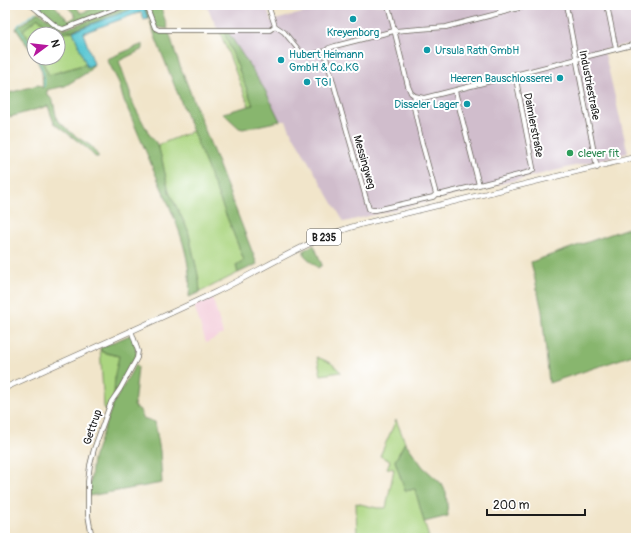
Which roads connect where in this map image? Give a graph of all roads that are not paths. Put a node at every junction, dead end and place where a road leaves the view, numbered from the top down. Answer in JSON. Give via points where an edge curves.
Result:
{"nodes":[{"id":1,"x":31,"y":5,"type":"edge"},
{"id":2,"x":126,"y":5,"type":"edge"},
{"id":3,"x":146,"y":5,"type":"edge"},
{"id":4,"x":268,"y":5,"type":"edge"},
{"id":5,"x":388,"y":5,"type":"edge"},
{"id":6,"x":499,"y":5,"type":"edge"},
{"id":7,"x":531,"y":5,"type":"edge"},
{"id":8,"x":566,"y":5,"type":"edge"},
{"id":9,"x":607,"y":5,"type":"edge"},
{"id":10,"x":501,"y":13,"type":"junction"},
{"id":11,"x":275,"y":26,"type":"junction"},
{"id":12,"x":394,"y":30,"type":"junction"},
{"id":13,"x":636,"y":44,"type":"edge"},
{"id":14,"x":616,"y":49,"type":"junction"},
{"id":15,"x":326,"y":51,"type":"junction"},
{"id":16,"x":576,"y":60,"type":"junction"},
{"id":17,"x":515,"y":74,"type":"junction"},
{"id":18,"x":455,"y":91,"type":"junction"},
{"id":19,"x":415,"y":96,"type":"junction"},
{"id":20,"x":636,"y":157,"type":"edge"},
{"id":21,"x":597,"y":168,"type":"junction"},
{"id":22,"x":479,"y":185,"type":"junction"},
{"id":23,"x":436,"y":194,"type":"junction"},
{"id":24,"x":131,"y":330,"type":"junction"},
{"id":25,"x":5,"y":388,"type":"edge"},
{"id":26,"x":92,"y":538,"type":"edge"}],
"edges":[{"from":1,"to":2,"type":"street","via":[[57,27],[63,28]]},
{"from":3,"to":11,"type":"street","via":[[155,28],[159,30],[270,30]]},
{"from":4,"to":11,"type":"street"},
{"from":5,"to":12,"type":"street"},
{"from":6,"to":10,"type":"street"},
{"from":7,"to":10,"type":"street"},
{"from":8,"to":16,"type":"street","name":"Industriestraße"},
{"from":9,"to":14,"type":"street"},
{"from":10,"to":12,"type":"street","via":[[446,27]]},
{"from":11,"to":15,"type":"street","via":[[284,32],[304,55]]},
{"from":12,"to":15,"type":"street","via":[[335,46]]},
{"from":12,"to":19,"type":"street","via":[[408,86]]},
{"from":13,"to":14,"type":"street"},
{"from":14,"to":16,"type":"street"},
{"from":15,"to":23,"type":"street","name":"Messingweg","via":[[369,209],[376,210],[433,197]]},
{"from":16,"to":17,"type":"street"},
{"from":16,"to":21,"type":"street","name":"Industriestraße"},
{"from":17,"to":18,"type":"street"},
{"from":17,"to":22,"type":"street","name":"Daimlerstraße","via":[[533,170]]},
{"from":18,"to":19,"type":"street","via":[[424,98]]},
{"from":18,"to":22,"type":"street"},
{"from":19,"to":23,"type":"street","via":[[413,103]]},
{"from":20,"to":21,"type":"main road","number":"B 235"},
{"from":21,"to":24,"type":"main road","number":"B 235","via":[[339,231],[216,292]]},
{"from":22,"to":23,"type":"street","name":"Daimlerstraße"},
{"from":24,"to":25,"type":"main road","number":"B 235"},
{"from":24,"to":26,"type":"street","name":"Gettrup","via":[[137,347],[137,358],[109,406],[90,464],[88,515]]}]}
